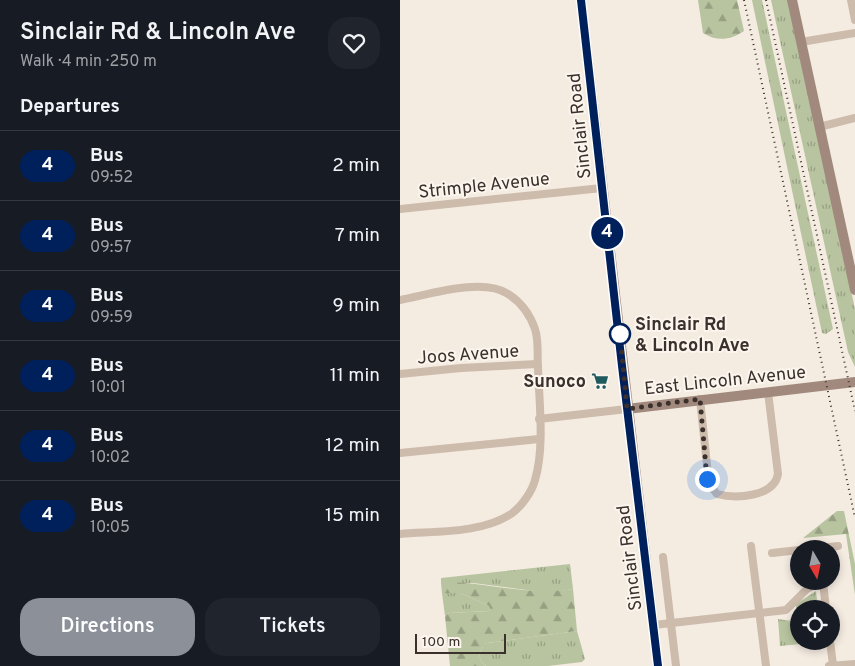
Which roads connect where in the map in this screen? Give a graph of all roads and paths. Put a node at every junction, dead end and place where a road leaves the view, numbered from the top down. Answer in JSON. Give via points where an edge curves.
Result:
{"nodes":[{"id":1,"x":581,"y":0,"type":"edge"},
{"id":2,"x":792,"y":0,"type":"edge"},
{"id":3,"x":851,"y":0,"type":"edge"},
{"id":4,"x":855,"y":20,"type":"edge"},
{"id":5,"x":855,"y":33,"type":"edge"},
{"id":6,"x":801,"y":42,"type":"junction"},
{"id":7,"x":855,"y":118,"type":"edge"},
{"id":8,"x":819,"y":127,"type":"junction"},
{"id":9,"x":602,"y":188,"type":"junction"},
{"id":10,"x":400,"y":209,"type":"edge"},
{"id":11,"x":855,"y":286,"type":"edge"},
{"id":12,"x":400,"y":300,"type":"edge"},
{"id":13,"x":538,"y":364,"type":"junction"},
{"id":14,"x":400,"y":374,"type":"edge"},
{"id":15,"x":855,"y":382,"type":"edge"},
{"id":16,"x":768,"y":392,"type":"junction"},
{"id":17,"x":700,"y":399,"type":"junction"},
{"id":18,"x":627,"y":409,"type":"junction"},
{"id":19,"x":539,"y":419,"type":"junction"},
{"id":20,"x":539,"y":439,"type":"junction"},
{"id":21,"x":400,"y":453,"type":"edge"},
{"id":22,"x":400,"y":534,"type":"edge"},
{"id":23,"x":751,"y":546,"type":"dead end"},
{"id":24,"x":790,"y":551,"type":"edge"},
{"id":25,"x":772,"y":553,"type":"dead end"},
{"id":26,"x":663,"y":557,"type":"dead end"},
{"id":27,"x":806,"y":590,"type":"edge"},
{"id":28,"x":760,"y":613,"type":"junction"},
{"id":29,"x":670,"y":623,"type":"junction"},
{"id":30,"x":654,"y":625,"type":"junction"},
{"id":31,"x":831,"y":650,"type":"edge"},
{"id":32,"x":855,"y":664,"type":"edge"},
{"id":33,"x":658,"y":666,"type":"edge"},
{"id":34,"x":676,"y":666,"type":"edge"},
{"id":35,"x":766,"y":666,"type":"edge"},
{"id":36,"x":828,"y":666,"type":"edge"},
{"id":37,"x":833,"y":666,"type":"edge"}],
"edges":[{"from":1,"to":9,"type":"main road","name":"Sinclair Road"},
{"from":2,"to":6,"type":"main road"},
{"from":3,"to":4,"type":"street"},
{"from":5,"to":6,"type":"street"},
{"from":6,"to":8,"type":"main road"},
{"from":7,"to":8,"type":"street"},
{"from":8,"to":11,"type":"main road"},
{"from":9,"to":10,"type":"street","name":"Strimple Avenue"},
{"from":9,"to":18,"type":"main road","name":"Sinclair Road"},
{"from":12,"to":13,"type":"street","via":[[468,288],[488,287],[508,293],[528,313],[538,340]]},
{"from":13,"to":14,"type":"street","name":"Joos Avenue"},
{"from":13,"to":19,"type":"street"},
{"from":15,"to":16,"type":"main road","name":"East Lincoln Avenue"},
{"from":16,"to":17,"type":"main road","name":"East Lincoln Avenue"},
{"from":16,"to":17,"type":"street","via":[[777,482],[771,488],[748,494],[724,496],[717,494],[709,484]]},
{"from":17,"to":18,"type":"main road","name":"East Lincoln Avenue"},
{"from":18,"to":19,"type":"street","name":"East Lincoln Avenue"},
{"from":18,"to":30,"type":"main road","name":"Sinclair Road"},
{"from":19,"to":20,"type":"street"},
{"from":20,"to":21,"type":"street"},
{"from":20,"to":22,"type":"street","via":[[535,482],[523,503],[512,513],[477,527]]},
{"from":23,"to":28,"type":"street"},
{"from":24,"to":25,"type":"street"},
{"from":26,"to":29,"type":"street"},
{"from":27,"to":28,"type":"street","via":[[786,610]]},
{"from":28,"to":29,"type":"street"},
{"from":28,"to":35,"type":"street"},
{"from":29,"to":30,"type":"street"},
{"from":29,"to":34,"type":"street"},
{"from":30,"to":33,"type":"main road","name":"Sinclair Road"},
{"from":31,"to":37,"type":"street"},
{"from":32,"to":37,"type":"street"},
{"from":36,"to":37,"type":"street"}]}
